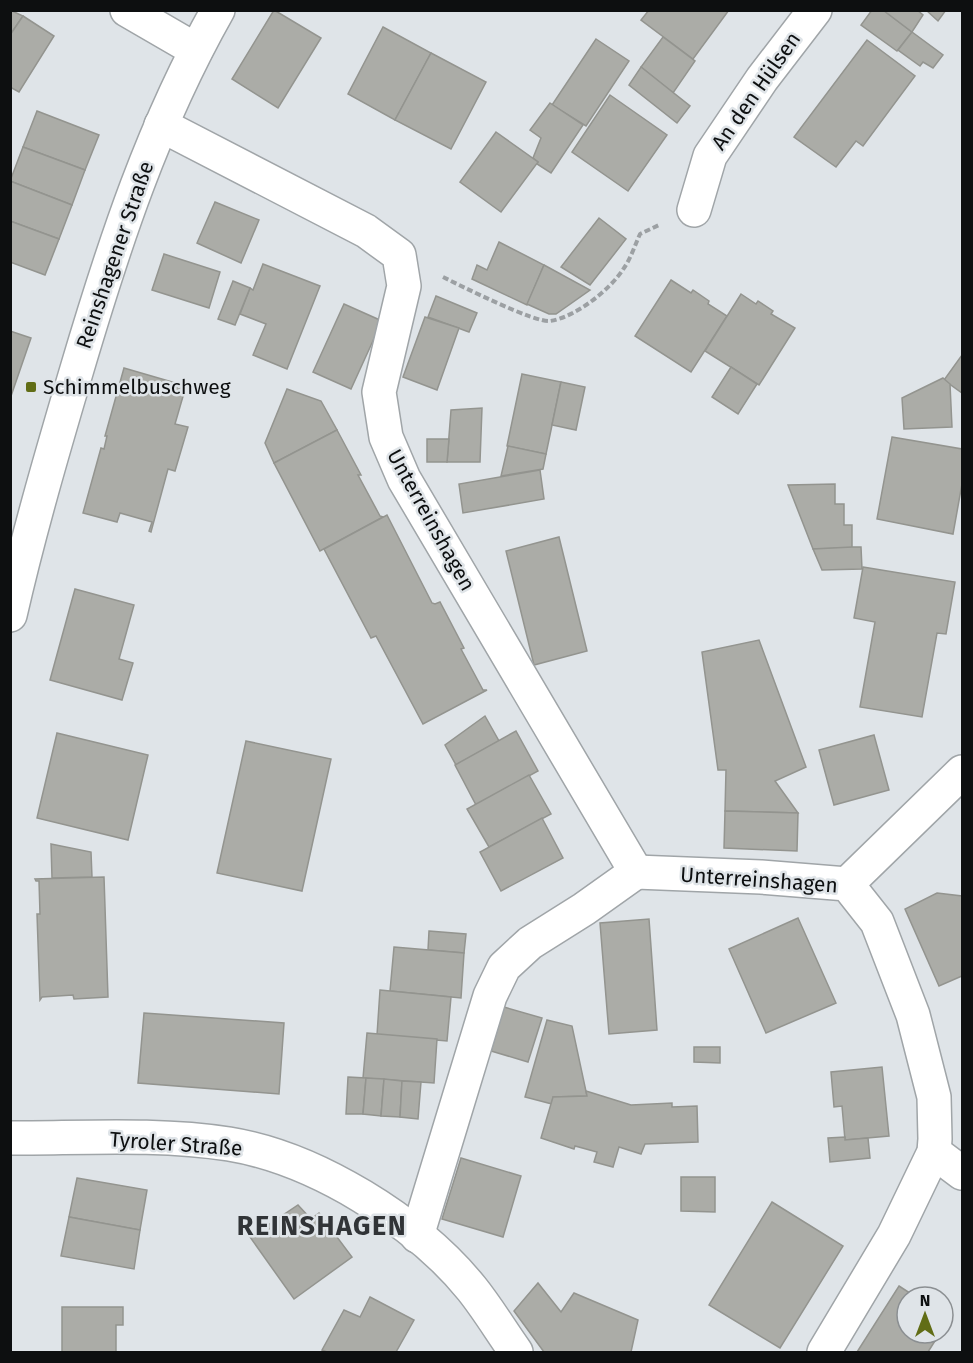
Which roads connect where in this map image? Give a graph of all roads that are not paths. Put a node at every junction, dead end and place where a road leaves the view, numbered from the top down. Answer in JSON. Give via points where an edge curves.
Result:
{"nodes":[{"id":1,"x":127,"y":10,"type":"edge"},
{"id":2,"x":218,"y":10,"type":"edge"},
{"id":3,"x":814,"y":10,"type":"edge"},
{"id":4,"x":196,"y":50,"type":"junction"},
{"id":5,"x":161,"y":125,"type":"junction"},
{"id":6,"x":694,"y":210,"type":"dead end"},
{"id":7,"x":10,"y":615,"type":"edge"},
{"id":8,"x":963,"y":772,"type":"edge"},
{"id":9,"x":636,"y":872,"type":"junction"},
{"id":10,"x":847,"y":884,"type":"junction"},
{"id":11,"x":10,"y":1138,"type":"edge"},
{"id":12,"x":934,"y":1152,"type":"junction"},
{"id":13,"x":963,"y":1173,"type":"edge"},
{"id":14,"x":417,"y":1236,"type":"junction"},
{"id":15,"x":516,"y":1353,"type":"edge"},
{"id":16,"x":824,"y":1353,"type":"edge"}],
"edges":[{"from":1,"to":4,"type":"street"},
{"from":2,"to":4,"type":"street","name":"Reinshagener Straße"},
{"from":3,"to":6,"type":"street","name":"An den Hülsen","via":[[710,156]]},
{"from":4,"to":5,"type":"street","name":"Reinshagener Straße"},
{"from":5,"to":7,"type":"street","name":"Reinshagener Straße","via":[[103,282]]},
{"from":5,"to":9,"type":"street","name":"Unterreinshagen","via":[[366,231],[399,255],[404,286],[379,392],[386,437],[404,479]]},
{"from":8,"to":10,"type":"street"},
{"from":9,"to":10,"type":"street","name":"Unterreinshagen"},
{"from":9,"to":14,"type":"street","via":[[530,943],[504,967],[490,996]]},
{"from":10,"to":12,"type":"street","name":"Unterreinshagen","via":[[877,922],[914,1015],[934,1097]]},
{"from":11,"to":14,"type":"street","name":"Tyroler Straße","via":[[163,1138],[262,1151],[319,1173]]},
{"from":12,"to":13,"type":"street"},
{"from":12,"to":16,"type":"street","name":"Unterreinshagen","via":[[894,1235]]},
{"from":14,"to":15,"type":"street","name":"Tyroler Straße","via":[[472,1289]]}]}
